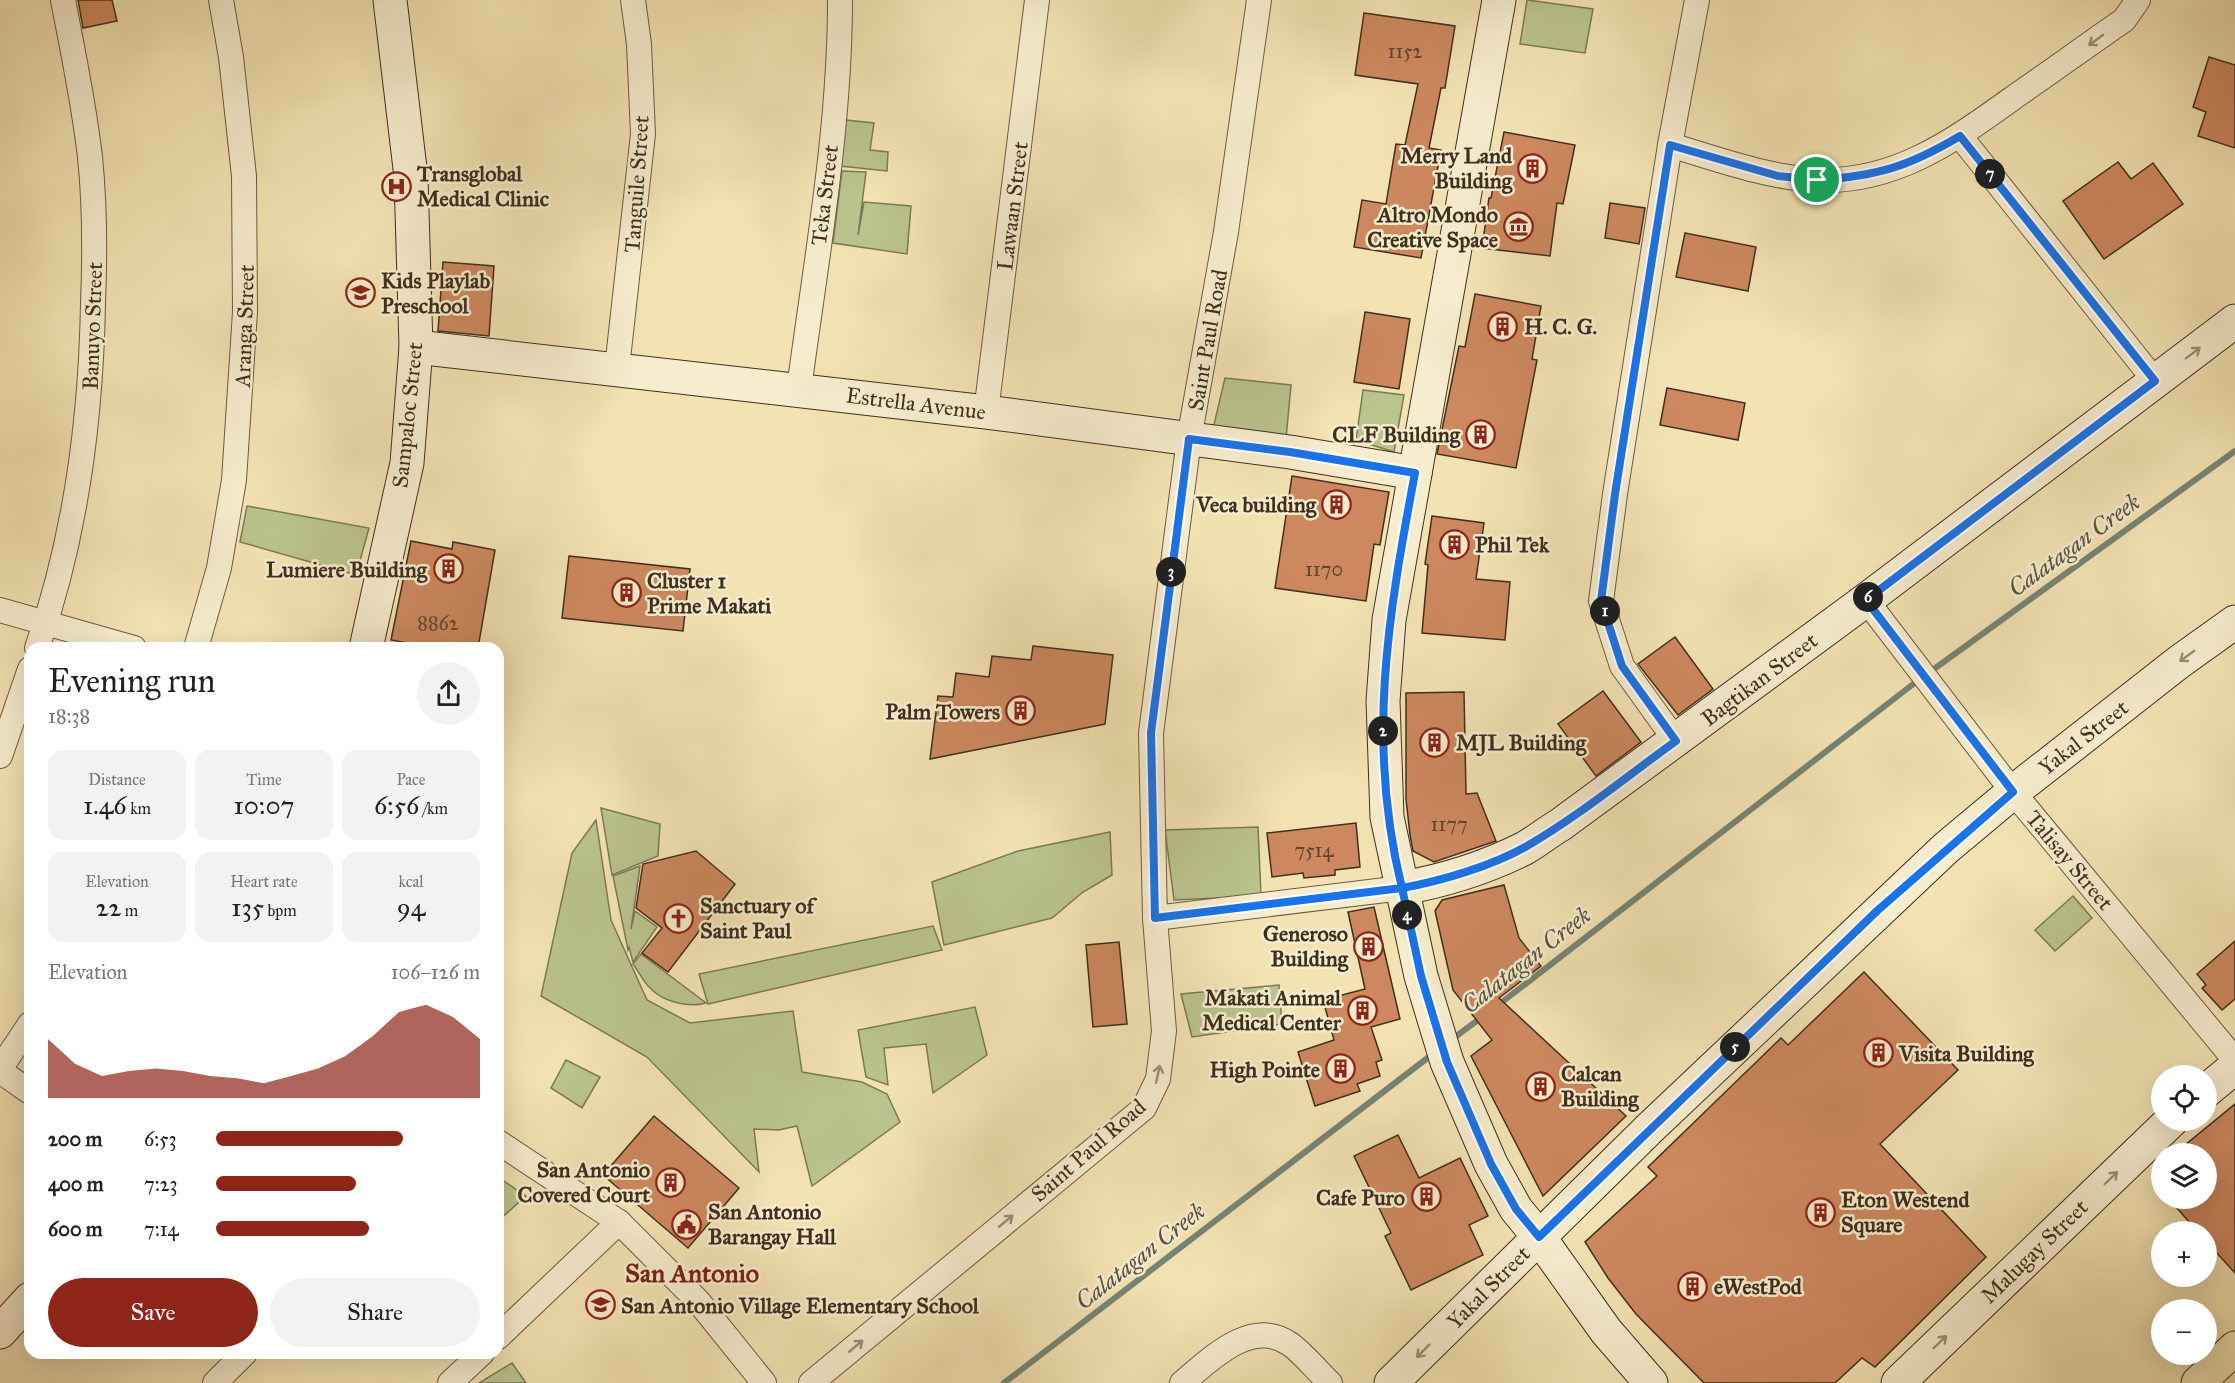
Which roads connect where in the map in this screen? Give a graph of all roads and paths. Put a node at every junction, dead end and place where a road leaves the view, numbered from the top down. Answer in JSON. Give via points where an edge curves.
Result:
{"nodes":[{"id":1,"x":63,"y":0,"type":"edge"},
{"id":2,"x":221,"y":0,"type":"edge"},
{"id":3,"x":390,"y":0,"type":"edge"},
{"id":4,"x":633,"y":0,"type":"edge"},
{"id":5,"x":840,"y":0,"type":"edge"},
{"id":6,"x":1037,"y":0,"type":"edge"},
{"id":7,"x":1259,"y":0,"type":"edge"},
{"id":8,"x":1499,"y":0,"type":"edge"},
{"id":9,"x":1697,"y":0,"type":"edge"},
{"id":10,"x":2138,"y":0,"type":"edge"},
{"id":11,"x":1960,"y":136,"type":"junction"},
{"id":12,"x":1670,"y":145,"type":"junction"},
{"id":13,"x":2235,"y":321,"type":"edge"},
{"id":14,"x":416,"y":346,"type":"junction"},
{"id":15,"x":617,"y":369,"type":"junction"},
{"id":16,"x":2155,"y":381,"type":"junction"},
{"id":17,"x":799,"y":389,"type":"junction"},
{"id":18,"x":986,"y":412,"type":"junction"},
{"id":19,"x":1189,"y":439,"type":"junction"},
{"id":20,"x":1415,"y":473,"type":"junction"},
{"id":21,"x":1866,"y":600,"type":"junction"},
{"id":22,"x":0,"y":610,"type":"edge"},
{"id":23,"x":2235,"y":622,"type":"edge"},
{"id":24,"x":46,"y":623,"type":"junction"},
{"id":25,"x":39,"y":642,"type":"edge"},
{"id":26,"x":113,"y":642,"type":"edge"},
{"id":27,"x":198,"y":642,"type":"edge"},
{"id":28,"x":367,"y":642,"type":"edge"},
{"id":29,"x":24,"y":686,"type":"edge"},
{"id":30,"x":1676,"y":741,"type":"junction"},
{"id":31,"x":0,"y":756,"type":"edge"},
{"id":32,"x":2013,"y":792,"type":"junction"},
{"id":33,"x":1402,"y":888,"type":"junction"},
{"id":34,"x":1155,"y":918,"type":"junction"},
{"id":35,"x":24,"y":1032,"type":"edge"},
{"id":36,"x":2235,"y":1060,"type":"edge"},
{"id":37,"x":2235,"y":1067,"type":"edge"},
{"id":38,"x":0,"y":1070,"type":"edge"},
{"id":39,"x":2217,"y":1082,"type":"edge"},
{"id":40,"x":24,"y":1088,"type":"edge"},
{"id":41,"x":2161,"y":1131,"type":"edge"},
{"id":42,"x":504,"y":1146,"type":"edge"},
{"id":43,"x":619,"y":1222,"type":"junction"},
{"id":44,"x":1539,"y":1237,"type":"junction"},
{"id":45,"x":24,"y":1306,"type":"edge"},
{"id":46,"x":0,"y":1332,"type":"edge"},
{"id":47,"x":504,"y":1332,"type":"edge"},
{"id":48,"x":2235,"y":1348,"type":"edge"},
{"id":49,"x":239,"y":1359,"type":"edge"},
{"id":50,"x":476,"y":1359,"type":"edge"},
{"id":51,"x":215,"y":1383,"type":"edge"},
{"id":52,"x":450,"y":1383,"type":"edge"},
{"id":53,"x":764,"y":1383,"type":"edge"},
{"id":54,"x":811,"y":1383,"type":"edge"},
{"id":55,"x":1182,"y":1383,"type":"edge"},
{"id":56,"x":1330,"y":1383,"type":"edge"},
{"id":57,"x":1391,"y":1383,"type":"edge"},
{"id":58,"x":1651,"y":1383,"type":"edge"},
{"id":59,"x":1898,"y":1383,"type":"edge"},
{"id":60,"x":2198,"y":1383,"type":"edge"}],
"edges":[{"from":1,"to":24,"type":"street","name":"Banuyo Street","via":[[90,158],[95,240],[92,370],[72,517]]},
{"from":2,"to":27,"type":"street","name":"Aranga Street","via":[[244,176],[245,312],[234,480],[219,568]]},
{"from":3,"to":14,"type":"street","name":"Sampaloc Street","via":[[411,177]]},
{"from":4,"to":15,"type":"street","name":"Tanguile Street","via":[[643,134]]},
{"from":5,"to":17,"type":"street","name":"Teka Street","via":[[831,138]]},
{"from":6,"to":18,"type":"street","name":"Lawaan Street"},
{"from":7,"to":19,"type":"street","name":"Saint Paul Road","via":[[1226,232]]},
{"from":8,"to":20,"type":"street"},
{"from":9,"to":12,"type":"street"},
{"from":10,"to":11,"type":"street","one_way":true,"via":[[2124,20]]},
{"from":11,"to":12,"type":"street","via":[[1929,155],[1891,170],[1817,180],[1778,176]]},
{"from":11,"to":16,"type":"street"},
{"from":12,"to":30,"type":"street","via":[[1601,601],[1622,666]]},
{"from":16,"to":13,"type":"street","name":"Bagtikan Street","one_way":true},
{"from":14,"to":15,"type":"street","name":"Estrella Avenue"},
{"from":14,"to":28,"type":"street","name":"Sampaloc Street","via":[[407,463]]},
{"from":15,"to":17,"type":"street","name":"Estrella Avenue"},
{"from":16,"to":21,"type":"street","name":"Bagtikan Street"},
{"from":17,"to":18,"type":"street","name":"Estrella Avenue"},
{"from":18,"to":19,"type":"street","name":"Estrella Avenue"},
{"from":19,"to":20,"type":"street","name":"Estrella Avenue"},
{"from":19,"to":34,"type":"street","name":"Saint Paul Road","via":[[1151,733]]},
{"from":20,"to":33,"type":"street","via":[[1389,620],[1383,701],[1387,817]]},
{"from":21,"to":30,"type":"street","name":"Bagtikan Street"},
{"from":21,"to":32,"type":"street","name":"Talisay Street"},
{"from":22,"to":24,"type":"street"},
{"from":23,"to":32,"type":"street","name":"Yakal Street","one_way":true},
{"from":24,"to":25,"type":"street","name":"Banuyo Street"},
{"from":24,"to":26,"type":"street"},
{"from":29,"to":31,"type":"street"},
{"from":30,"to":33,"type":"street","name":"Bagtikan Street","via":[[1525,848],[1451,876]]},
{"from":32,"to":36,"type":"street","name":"Talisay Street"},
{"from":32,"to":44,"type":"street","name":"Yakal Street","via":[[1878,910]]},
{"from":33,"to":34,"type":"street","name":"Bagtikan Street"},
{"from":33,"to":44,"type":"street","via":[[1421,976],[1447,1062],[1491,1164],[1516,1209]]},
{"from":54,"to":34,"type":"street","name":"Saint Paul Road","one_way":true,"via":[[1143,1108],[1158,1079],[1164,1031]]},
{"from":35,"to":38,"type":"street"},
{"from":37,"to":39,"type":"street"},
{"from":38,"to":40,"type":"street"},
{"from":59,"to":41,"type":"street","name":"Malugay Street","one_way":true},
{"from":42,"to":43,"type":"street"},
{"from":43,"to":47,"type":"street"},
{"from":43,"to":53,"type":"street","via":[[698,1301]]},
{"from":44,"to":57,"type":"street","name":"Yakal Street","one_way":true},
{"from":44,"to":58,"type":"street","via":[[1606,1331]]},
{"from":45,"to":46,"type":"street"},
{"from":48,"to":60,"type":"main road"},
{"from":49,"to":51,"type":"street"},
{"from":50,"to":52,"type":"street"},
{"from":55,"to":56,"type":"street","via":[[1229,1346],[1262,1334],[1289,1344]]}]}
